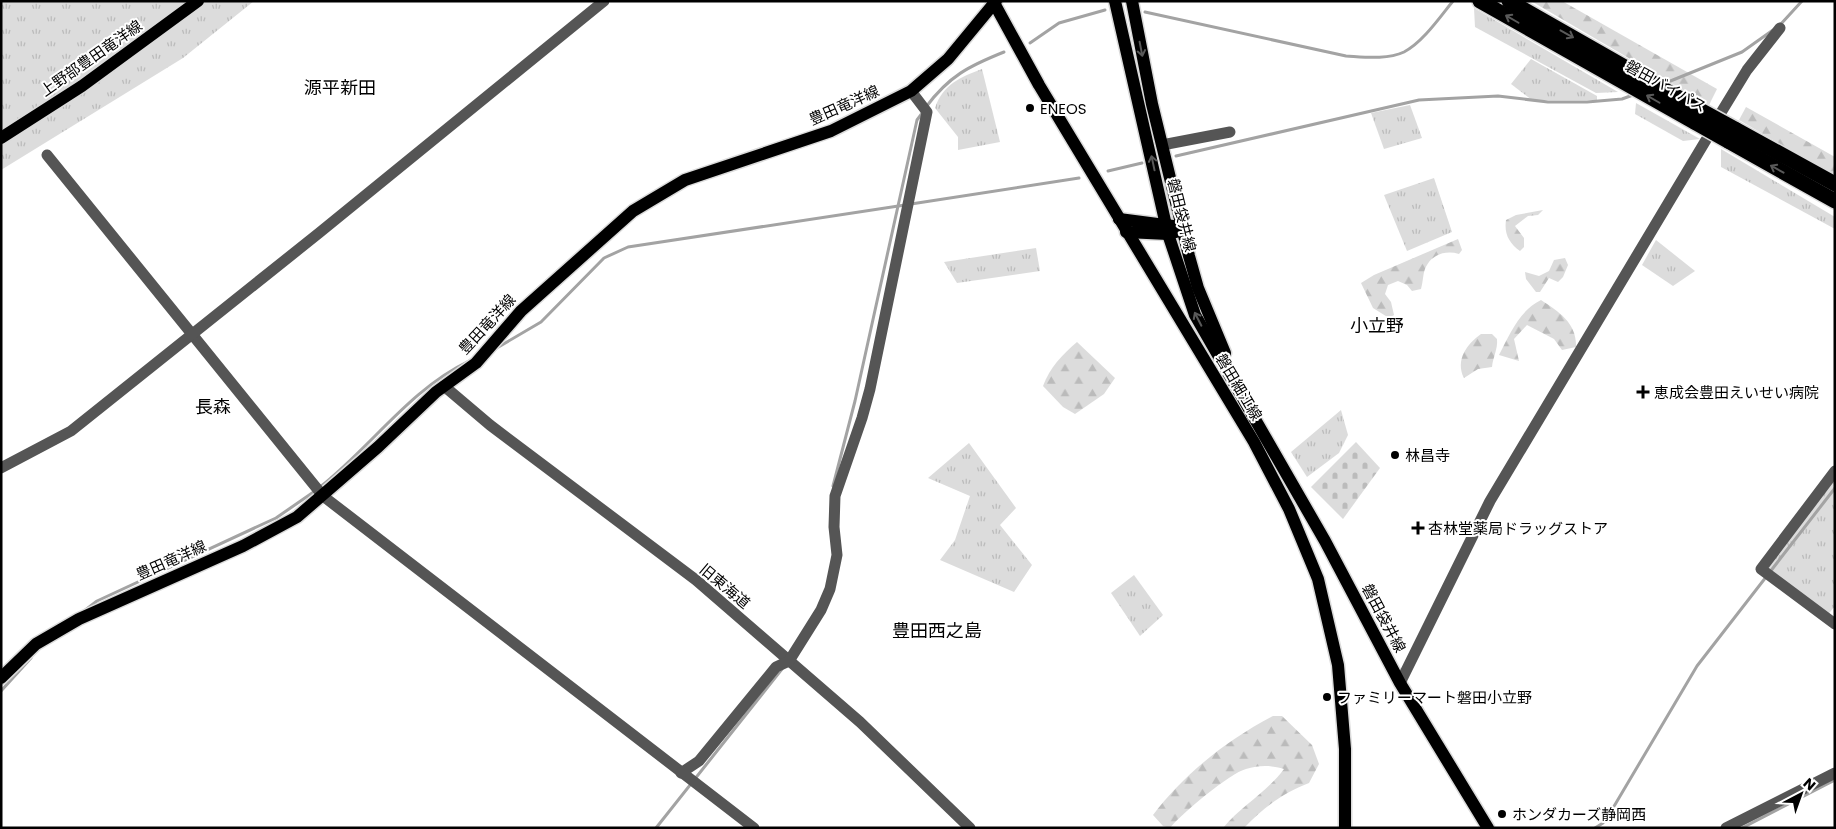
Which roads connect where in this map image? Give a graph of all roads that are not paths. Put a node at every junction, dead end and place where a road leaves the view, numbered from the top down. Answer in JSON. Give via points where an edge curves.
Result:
{"nodes":[{"id":1,"x":198,"y":1,"type":"edge"},
{"id":2,"x":604,"y":1,"type":"edge"},
{"id":3,"x":1115,"y":1,"type":"edge"},
{"id":4,"x":1132,"y":1,"type":"edge"},
{"id":5,"x":1509,"y":1,"type":"edge"},
{"id":6,"x":994,"y":2,"type":"edge"},
{"id":7,"x":1484,"y":4,"type":"edge"},
{"id":8,"x":1780,"y":28,"type":"dead end"},
{"id":9,"x":911,"y":90,"type":"junction"},
{"id":10,"x":1722,"y":111,"type":"dead end"},
{"id":11,"x":1699,"y":117,"type":"junction"},
{"id":12,"x":1230,"y":132,"type":"dead end"},
{"id":13,"x":1731,"y":135,"type":"junction"},
{"id":14,"x":1,"y":138,"type":"edge"},
{"id":15,"x":1706,"y":140,"type":"dead end"},
{"id":16,"x":1162,"y":145,"type":"junction"},
{"id":17,"x":47,"y":154,"type":"dead end"},
{"id":18,"x":1801,"y":182,"type":"junction"},
{"id":19,"x":1835,"y":184,"type":"edge"},
{"id":20,"x":1835,"y":201,"type":"edge"},
{"id":21,"x":1835,"y":208,"type":"edge"},
{"id":22,"x":1119,"y":219,"type":"junction"},
{"id":23,"x":1167,"y":229,"type":"junction"},
{"id":24,"x":1183,"y":230,"type":"junction"},
{"id":25,"x":1126,"y":232,"type":"junction"},
{"id":26,"x":192,"y":333,"type":"junction"},
{"id":27,"x":444,"y":386,"type":"junction"},
{"id":28,"x":1257,"y":422,"type":"junction"},
{"id":29,"x":1,"y":468,"type":"edge"},
{"id":30,"x":1835,"y":471,"type":"edge"},
{"id":31,"x":323,"y":496,"type":"junction"},
{"id":32,"x":1835,"y":624,"type":"edge"},
{"id":33,"x":790,"y":660,"type":"junction"},
{"id":34,"x":1,"y":678,"type":"edge"},
{"id":35,"x":1400,"y":683,"type":"junction"},
{"id":36,"x":681,"y":773,"type":"junction"},
{"id":37,"x":1835,"y":773,"type":"edge"},
{"id":38,"x":754,"y":828,"type":"edge"},
{"id":39,"x":970,"y":828,"type":"edge"},
{"id":40,"x":1345,"y":828,"type":"edge"},
{"id":41,"x":1488,"y":828,"type":"edge"},
{"id":42,"x":1726,"y":828,"type":"edge"}],
"edges":[{"from":1,"to":14,"type":"main road","name":"上野部豊田竜洋線","via":[[82,86]]},
{"from":2,"to":26,"type":"street"},
{"from":23,"to":3,"type":"main road","name":"磐田袋井線","one_way":true},
{"from":4,"to":16,"type":"main road","name":"磐田袋井線","one_way":true},
{"from":5,"to":11,"type":"highway","name":"磐田バイパス","one_way":true},
{"from":6,"to":9,"type":"main road","name":"豊田竜洋線","via":[[948,60]]},
{"from":6,"to":22,"type":"main road","name":"磐田細江線"},
{"from":11,"to":7,"type":"highway","name":"磐田バイパス","one_way":true},
{"from":8,"to":10,"type":"street","via":[[1747,70]]},
{"from":9,"to":27,"type":"main road","name":"豊田竜洋線","via":[[831,131],[714,169],[685,180],[653,198],[633,211],[521,311],[476,363]]},
{"from":9,"to":33,"type":"street","via":[[927,112],[870,389],[835,496],[836,566],[821,610]]},
{"from":11,"to":13,"type":"highway","name":"磐田バイパス","bridge":true},
{"from":12,"to":16,"type":"street"},
{"from":18,"to":13,"type":"highway","name":"磐田バイパス","one_way":true},
{"from":13,"to":19,"type":"highway","name":"磐田バイパス"},
{"from":15,"to":35,"type":"street","via":[[1490,501]]},
{"from":16,"to":24,"type":"main road","name":"磐田袋井線"},
{"from":17,"to":26,"type":"street"},
{"from":18,"to":20,"type":"highway","name":"磐田バイパス"},
{"from":18,"to":21,"type":"highway"},
{"from":22,"to":23,"type":"main road"},
{"from":22,"to":25,"type":"main road","name":"磐田細江線"},
{"from":23,"to":24,"type":"main road"},
{"from":23,"to":25,"type":"main road"},
{"from":28,"to":23,"type":"main road","name":"磐田袋井線","one_way":true,"via":[[1195,315]]},
{"from":24,"to":28,"type":"main road","name":"磐田袋井線","via":[[1198,288]]},
{"from":25,"to":40,"type":"main road","name":"磐田細江線","via":[[1254,442],[1289,509],[1318,579],[1338,665],[1345,750]]},
{"from":26,"to":29,"type":"street","via":[[71,431]]},
{"from":26,"to":31,"type":"street"},
{"from":27,"to":31,"type":"main road","name":"豊田竜洋線"},
{"from":27,"to":33,"type":"street","name":"旧東海道","via":[[490,425],[696,580]]},
{"from":28,"to":35,"type":"main road","name":"磐田袋井線"},
{"from":30,"to":32,"type":"street","via":[[1761,569]]},
{"from":31,"to":34,"type":"main road","name":"豊田竜洋線","via":[[297,517],[243,546],[79,619],[36,644]]},
{"from":31,"to":36,"type":"street"},
{"from":33,"to":36,"type":"street","via":[[776,667],[699,761]]},
{"from":33,"to":39,"type":"street","name":"旧東海道"},
{"from":35,"to":41,"type":"main road","name":"磐田袋井線"},
{"from":36,"to":38,"type":"street"},
{"from":37,"to":42,"type":"street"}]}
